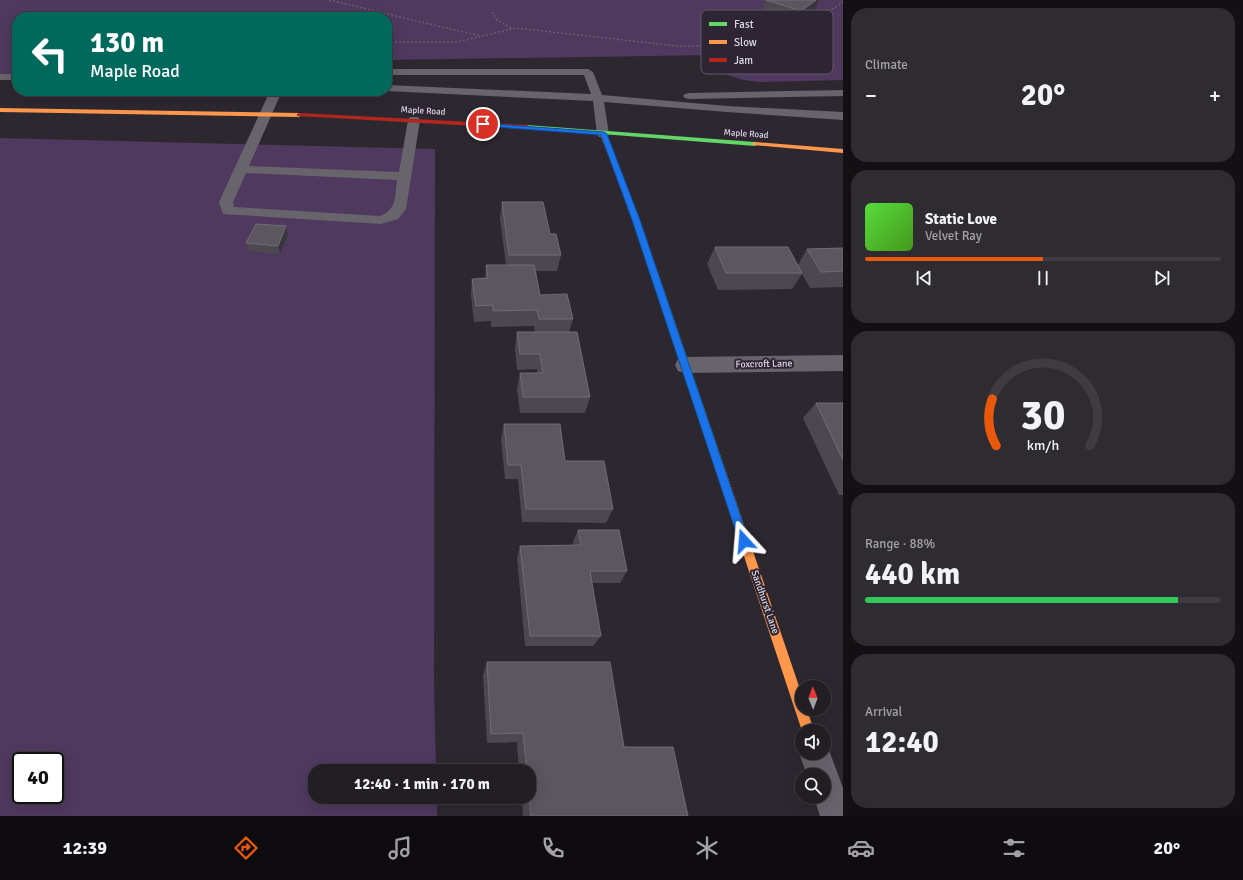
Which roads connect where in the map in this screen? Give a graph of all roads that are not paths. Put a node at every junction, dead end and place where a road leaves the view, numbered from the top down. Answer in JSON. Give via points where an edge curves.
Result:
{"nodes":[{"id":1,"x":392,"y":72,"type":"edge"},
{"id":2,"x":0,"y":77,"type":"edge"},
{"id":3,"x":12,"y":77,"type":"edge"},
{"id":4,"x":392,"y":88,"type":"edge"},
{"id":5,"x":843,"y":93,"type":"edge"},
{"id":6,"x":274,"y":96,"type":"edge"},
{"id":7,"x":598,"y":98,"type":"junction"},
{"id":8,"x":0,"y":110,"type":"edge"},
{"id":9,"x":267,"y":114,"type":"junction"},
{"id":10,"x":843,"y":116,"type":"edge"},
{"id":11,"x":414,"y":120,"type":"junction"},
{"id":12,"x":604,"y":134,"type":"junction"},
{"id":13,"x":843,"y":151,"type":"edge"},
{"id":14,"x":240,"y":169,"type":"junction"},
{"id":15,"x":404,"y":176,"type":"junction"},
{"id":16,"x":843,"y":363,"type":"edge"},
{"id":17,"x":685,"y":365,"type":"junction"},
{"id":18,"x":806,"y":724,"type":"edge"},
{"id":19,"x":831,"y":801,"type":"edge"},
{"id":20,"x":836,"y":816,"type":"edge"}],
"edges":[{"from":1,"to":7,"type":"lane","via":[[584,70],[588,72]]},
{"from":2,"to":3,"type":"lane"},
{"from":4,"to":7,"type":"lane"},
{"from":5,"to":7,"type":"lane"},
{"from":6,"to":9,"type":"lane"},
{"from":7,"to":10,"type":"lane"},
{"from":7,"to":12,"type":"lane"},
{"from":8,"to":9,"type":"main road","name":"Maple Road"},
{"from":9,"to":11,"type":"main road","name":"Maple Road"},
{"from":9,"to":14,"type":"lane"},
{"from":11,"to":12,"type":"main road","name":"Maple Road"},
{"from":11,"to":15,"type":"lane"},
{"from":12,"to":13,"type":"main road","name":"Maple Road"},
{"from":12,"to":17,"type":"main road","name":"Sandhurst Lane"},
{"from":14,"to":15,"type":"lane"},
{"from":14,"to":15,"type":"lane","via":[[226,202],[228,211],[381,220],[393,216],[399,209]]},
{"from":16,"to":17,"type":"street","name":"Foxcroft Lane"},
{"from":17,"to":18,"type":"main road","name":"Sandhurst Lane"},
{"from":19,"to":20,"type":"street"}]}
